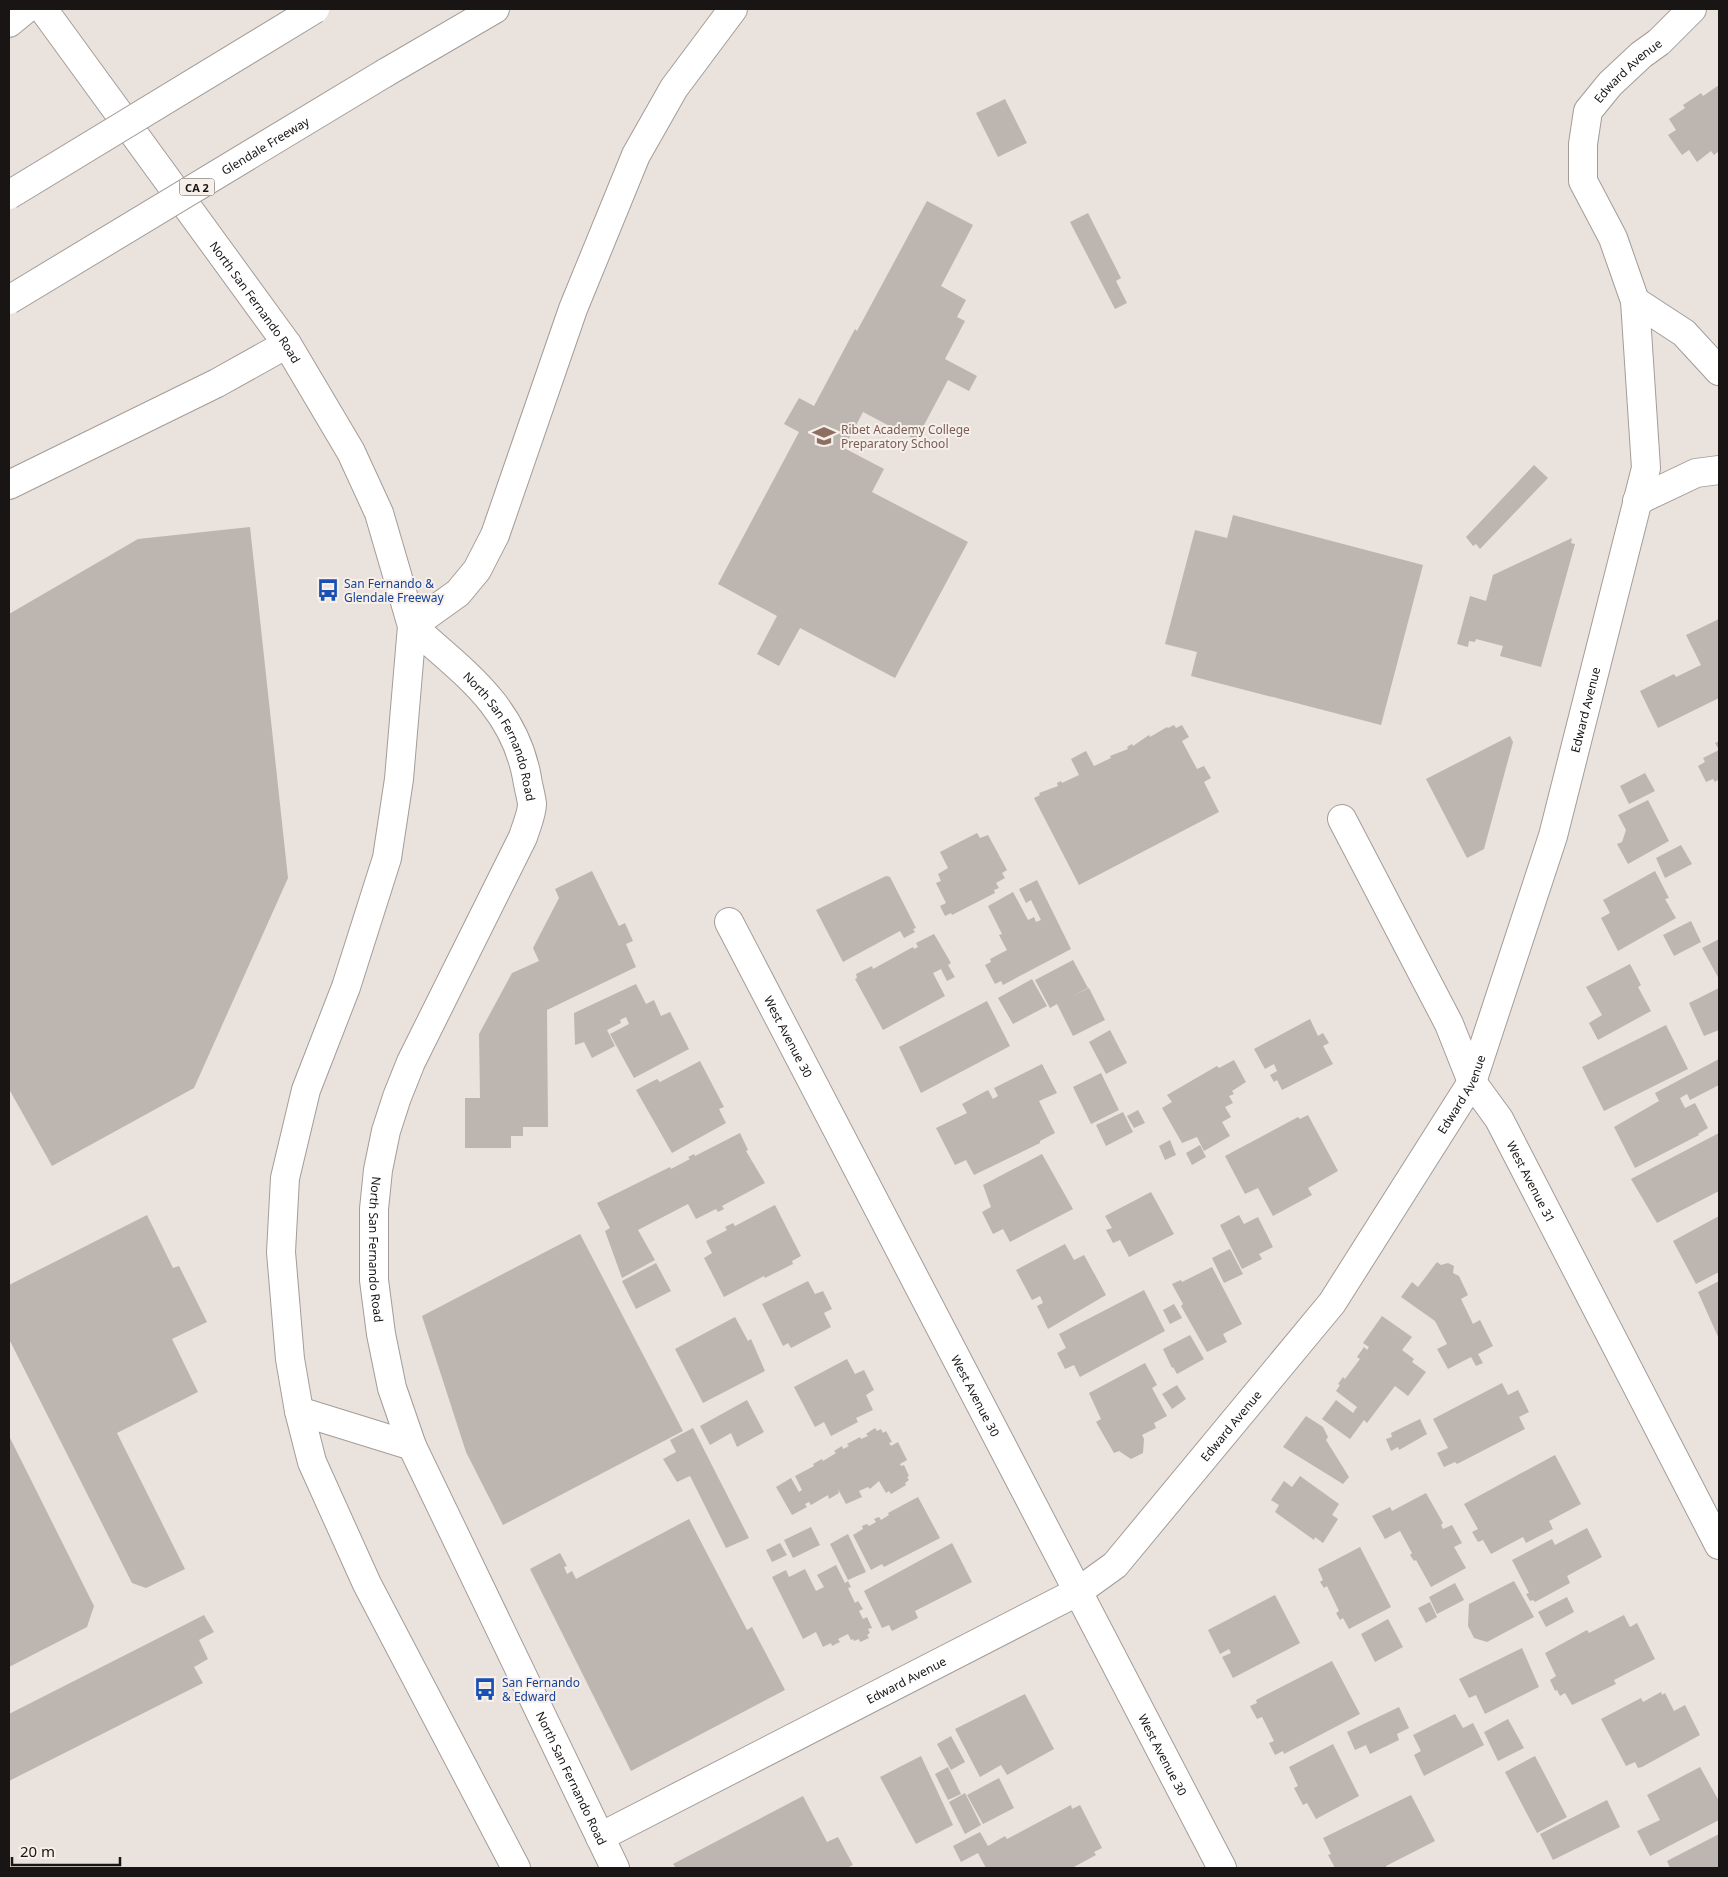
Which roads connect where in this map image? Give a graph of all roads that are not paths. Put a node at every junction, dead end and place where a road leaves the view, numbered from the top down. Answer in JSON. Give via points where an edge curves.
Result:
{"nodes":[{"id":1,"x":26,"y":9,"type":"edge"},
{"id":2,"x":43,"y":9,"type":"edge"},
{"id":3,"x":315,"y":9,"type":"edge"},
{"id":4,"x":496,"y":9,"type":"edge"},
{"id":5,"x":734,"y":9,"type":"edge"},
{"id":6,"x":1692,"y":9,"type":"edge"},
{"id":7,"x":9,"y":23,"type":"edge"},
{"id":8,"x":9,"y":195,"type":"edge"},
{"id":9,"x":9,"y":300,"type":"edge"},
{"id":10,"x":1636,"y":301,"type":"junction"},
{"id":11,"x":287,"y":344,"type":"junction"},
{"id":12,"x":1719,"y":372,"type":"edge"},
{"id":13,"x":1719,"y":470,"type":"edge"},
{"id":14,"x":9,"y":485,"type":"edge"},
{"id":15,"x":1637,"y":501,"type":"junction"},
{"id":16,"x":412,"y":626,"type":"junction"},
{"id":17,"x":1342,"y":819,"type":"dead end"},
{"id":18,"x":729,"y":922,"type":"dead end"},
{"id":19,"x":1472,"y":1082,"type":"junction"},
{"id":20,"x":299,"y":1411,"type":"junction"},
{"id":21,"x":412,"y":1446,"type":"junction"},
{"id":22,"x":1719,"y":1545,"type":"edge"},
{"id":23,"x":1079,"y":1591,"type":"junction"},
{"id":24,"x":600,"y":1837,"type":"junction"},
{"id":25,"x":516,"y":1868,"type":"edge"},
{"id":26,"x":615,"y":1868,"type":"edge"},
{"id":27,"x":1222,"y":1868,"type":"edge"}],
"edges":[{"from":1,"to":7,"type":"main road"},
{"from":2,"to":11,"type":"main road","name":"North San Fernando Road"},
{"from":3,"to":8,"type":"main road","bridge":true},
{"from":4,"to":9,"type":"main road","name":"Glendale Freeway","number":"CA 2","bridge":true},
{"from":5,"to":16,"type":"main road","via":[[674,88],[636,155],[573,309],[495,535],[477,570],[458,593]]},
{"from":6,"to":10,"type":"main road","name":"Edward Avenue","via":[[1610,84],[1588,111],[1583,144],[1583,181],[1613,238]]},
{"from":10,"to":12,"type":"main road","via":[[1684,333]]},
{"from":10,"to":15,"type":"main road","name":"Edward Avenue","via":[[1646,468]]},
{"from":11,"to":14,"type":"main road","via":[[217,383]]},
{"from":11,"to":16,"type":"main road","name":"North San Fernando Road","via":[[351,452],[380,513]]},
{"from":13,"to":15,"type":"main road","via":[[1696,473]]},
{"from":15,"to":19,"type":"main road","name":"Edward Avenue","via":[[1553,836]]},
{"from":16,"to":20,"type":"main road","name":"North San Fernando Road","via":[[401,759],[387,858],[346,987],[306,1090],[285,1178],[281,1252],[290,1359]]},
{"from":16,"to":21,"type":"main road","name":"North San Fernando Road","via":[[475,682],[496,706],[514,733],[532,805],[523,837],[411,1062],[386,1132],[378,1170],[374,1280],[392,1388]]},
{"from":17,"to":19,"type":"main road","name":"West Avenue 31","via":[[1449,1024]]},
{"from":18,"to":23,"type":"main road","name":"West Avenue 30"},
{"from":19,"to":22,"type":"main road","name":"West Avenue 31","via":[[1499,1119]]},
{"from":19,"to":23,"type":"main road","name":"Edward Avenue","via":[[1332,1303],[1115,1565]]},
{"from":20,"to":21,"type":"main road"},
{"from":20,"to":25,"type":"main road","name":"North San Fernando Road","via":[[312,1462],[367,1584]]},
{"from":21,"to":24,"type":"main road","name":"North San Fernando Road"},
{"from":23,"to":24,"type":"main road","name":"Edward Avenue"},
{"from":23,"to":27,"type":"main road","name":"West Avenue 30"},
{"from":24,"to":26,"type":"main road","name":"North San Fernando Road"}]}
